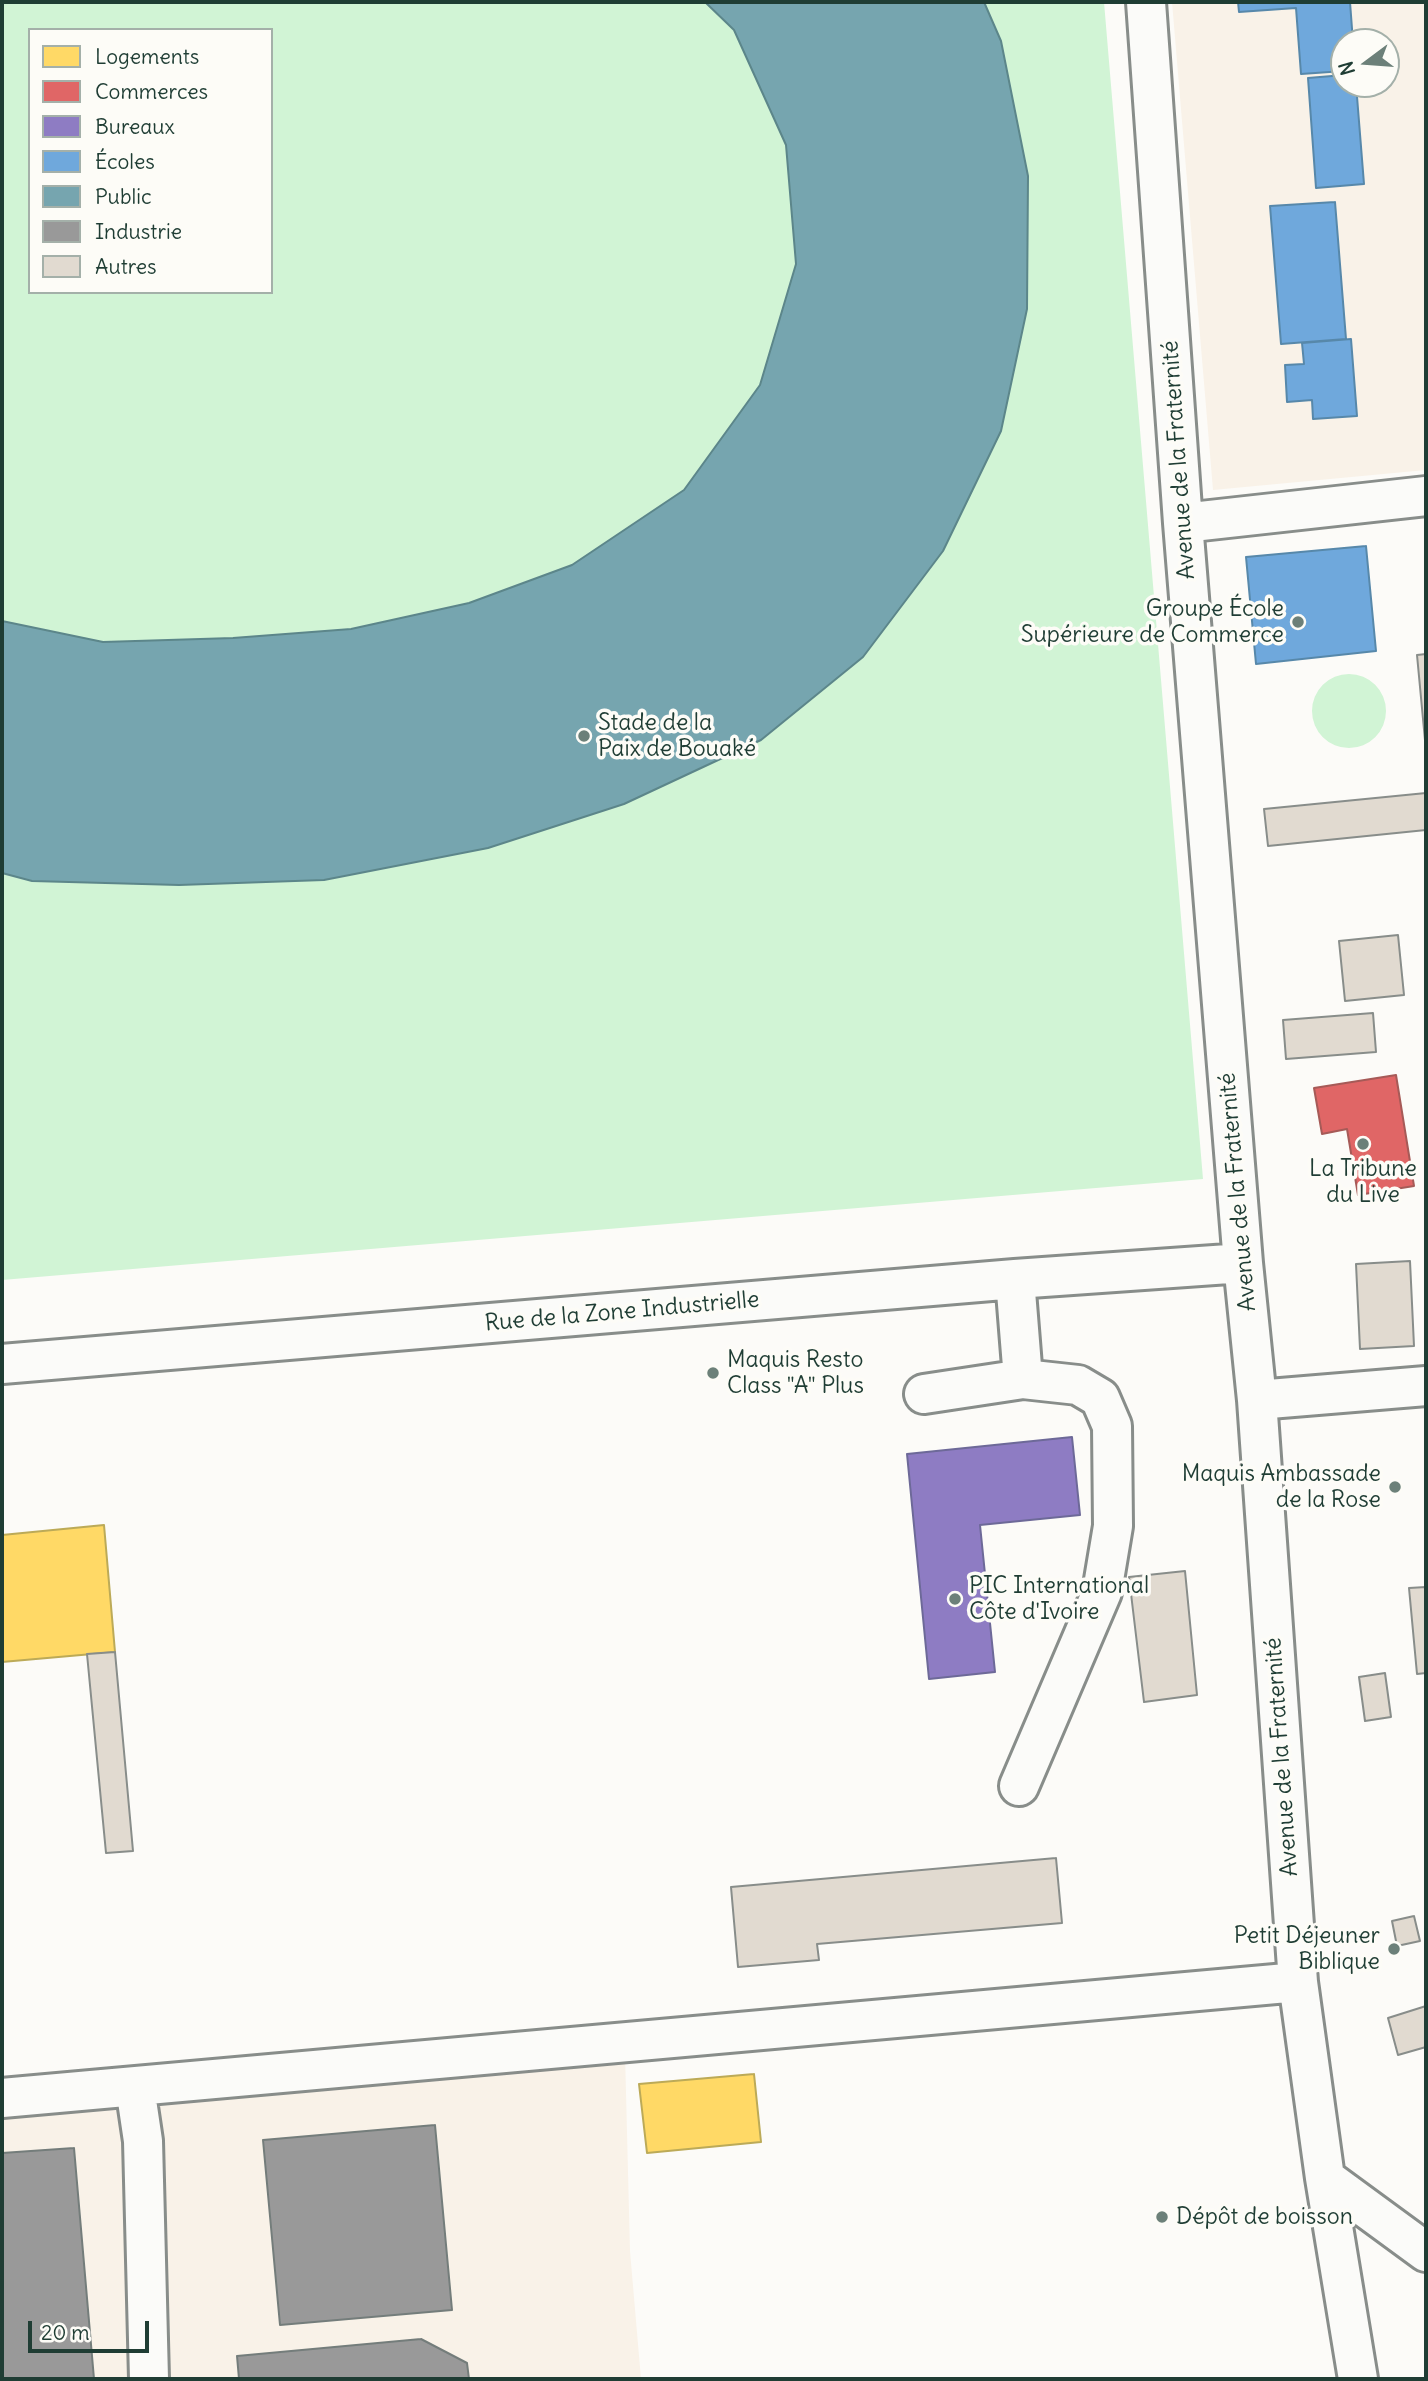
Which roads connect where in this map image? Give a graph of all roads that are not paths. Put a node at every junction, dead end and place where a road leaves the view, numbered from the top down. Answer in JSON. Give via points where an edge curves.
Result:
{"nodes":[{"id":1,"x":1146,"y":2,"type":"edge"},
{"id":2,"x":1426,"y":496,"type":"edge"},
{"id":3,"x":1182,"y":523,"type":"junction"},
{"id":4,"x":1243,"y":1263,"type":"junction"},
{"id":5,"x":1015,"y":1279,"type":"junction"},
{"id":6,"x":2,"y":1364,"type":"edge"},
{"id":7,"x":1023,"y":1379,"type":"junction"},
{"id":8,"x":1426,"y":1386,"type":"edge"},
{"id":9,"x":924,"y":1394,"type":"dead end"},
{"id":10,"x":1257,"y":1400,"type":"junction"},
{"id":11,"x":1019,"y":1786,"type":"dead end"},
{"id":12,"x":1297,"y":1982,"type":"junction"},
{"id":13,"x":135,"y":2087,"type":"junction"},
{"id":14,"x":2,"y":2098,"type":"edge"},
{"id":15,"x":1325,"y":2178,"type":"junction"},
{"id":16,"x":1426,"y":2252,"type":"edge"},
{"id":17,"x":149,"y":2379,"type":"edge"},
{"id":18,"x":1358,"y":2379,"type":"edge"}],
"edges":[{"from":1,"to":3,"type":"street","name":"Avenue de la Fraternité"},
{"from":2,"to":3,"type":"street"},
{"from":3,"to":4,"type":"street","name":"Avenue de la Fraternité"},
{"from":4,"to":5,"type":"street","name":"Rue de la Zone Industrielle"},
{"from":4,"to":10,"type":"street","name":"Avenue de la Fraternité"},
{"from":5,"to":6,"type":"street","name":"Rue de la Zone Industrielle"},
{"from":5,"to":7,"type":"street"},
{"from":7,"to":9,"type":"street"},
{"from":7,"to":11,"type":"street","via":[[1078,1385],[1100,1398],[1112,1426],[1113,1526],[1102,1592]]},
{"from":8,"to":10,"type":"street"},
{"from":10,"to":12,"type":"street","name":"Avenue de la Fraternité"},
{"from":12,"to":13,"type":"street"},
{"from":12,"to":15,"type":"street","name":"Avenue de la Fraternité"},
{"from":13,"to":14,"type":"street"},
{"from":13,"to":17,"type":"street","via":[[143,2141]]},
{"from":15,"to":16,"type":"street"},
{"from":15,"to":18,"type":"street","name":"Avenue de la Fraternité"}]}
